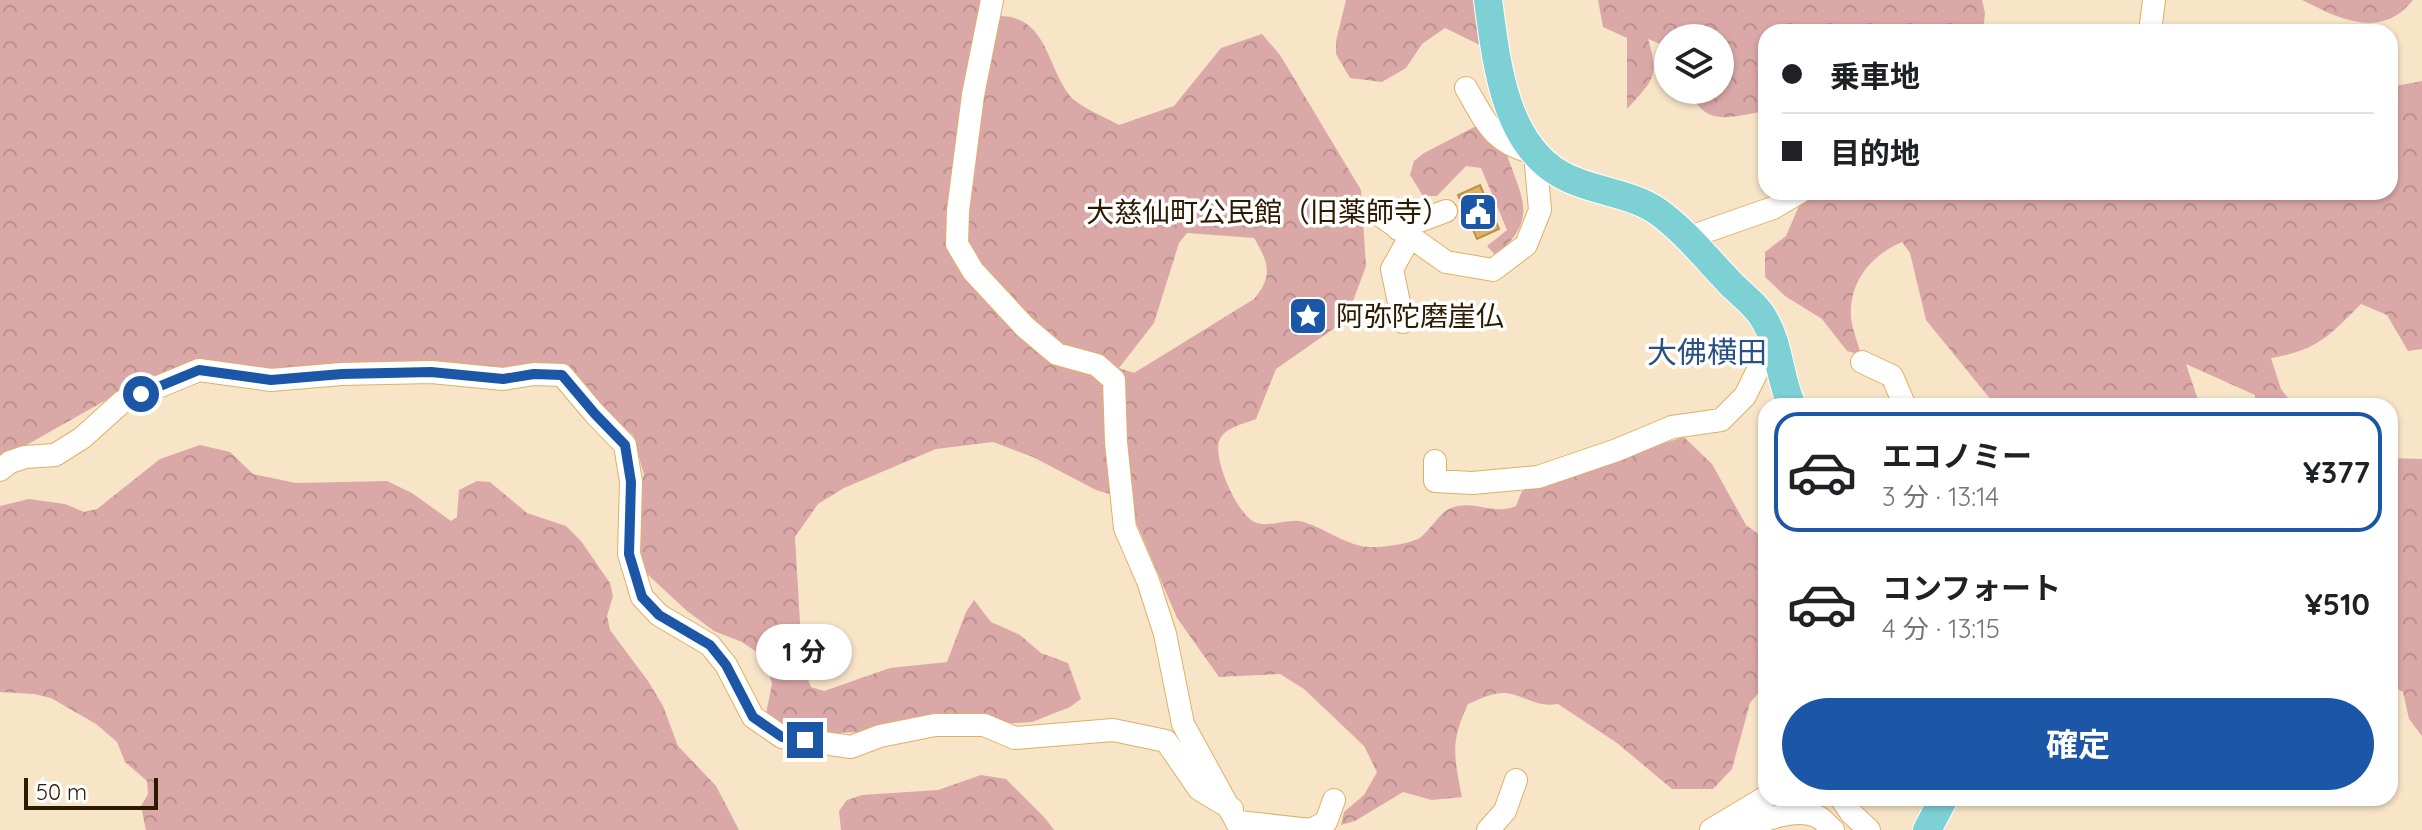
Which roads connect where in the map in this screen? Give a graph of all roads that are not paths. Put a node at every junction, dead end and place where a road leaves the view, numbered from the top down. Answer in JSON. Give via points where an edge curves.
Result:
{"nodes":[{"id":1,"x":992,"y":0,"type":"edge"},
{"id":2,"x":1488,"y":0,"type":"edge"},
{"id":3,"x":2154,"y":0,"type":"edge"},
{"id":4,"x":2151,"y":24,"type":"edge"},
{"id":5,"x":1466,"y":88,"type":"dead end"},
{"id":6,"x":1535,"y":153,"type":"junction"},
{"id":7,"x":1786,"y":200,"type":"edge"},
{"id":8,"x":1446,"y":211,"type":"dead end"},
{"id":9,"x":1377,"y":213,"type":"dead end"},
{"id":10,"x":1404,"y":233,"type":"junction"},
{"id":11,"x":1687,"y":238,"type":"junction"},
{"id":12,"x":1403,"y":322,"type":"dead end"},
{"id":13,"x":1773,"y":339,"type":"junction"},
{"id":14,"x":1862,"y":362,"type":"dead end"},
{"id":15,"x":1790,"y":398,"type":"edge"},
{"id":16,"x":1902,"y":398,"type":"edge"},
{"id":17,"x":1435,"y":461,"type":"dead end"},
{"id":18,"x":0,"y":470,"type":"edge"},
{"id":19,"x":1516,"y":780,"type":"dead end"},
{"id":20,"x":1334,"y":800,"type":"dead end"},
{"id":21,"x":1758,"y":802,"type":"edge"},
{"id":22,"x":1846,"y":806,"type":"edge"},
{"id":23,"x":1940,"y":806,"type":"edge"},
{"id":24,"x":1240,"y":824,"type":"edge"},
{"id":25,"x":1488,"y":830,"type":"edge"},
{"id":26,"x":1711,"y":830,"type":"edge"},
{"id":27,"x":1743,"y":830,"type":"edge"},
{"id":28,"x":1833,"y":830,"type":"edge"},
{"id":29,"x":1869,"y":830,"type":"edge"},
{"id":30,"x":1927,"y":830,"type":"edge"}],
"edges":[{"from":1,"to":24,"type":"street","via":[[973,95],[957,244],[973,271],[1025,327],[1057,354],[1097,365],[1114,380],[1125,528],[1165,634],[1183,724]]},
{"from":2,"to":6,"type":"main road","via":[[1496,56],[1514,119]]},
{"from":3,"to":4,"type":"street"},
{"from":5,"to":6,"type":"street","via":[[1489,128],[1513,149]]},
{"from":6,"to":10,"type":"street","via":[[1540,210],[1526,245],[1493,270],[1446,262]]},
{"from":6,"to":11,"type":"main road","via":[[1561,175],[1656,210]]},
{"from":7,"to":11,"type":"street"},
{"from":8,"to":10,"type":"street"},
{"from":9,"to":10,"type":"street"},
{"from":10,"to":12,"type":"street","via":[[1392,269]]},
{"from":11,"to":13,"type":"main road","via":[[1764,317]]},
{"from":13,"to":15,"type":"main road"},
{"from":13,"to":17,"type":"street","via":[[1745,396],[1721,420],[1672,427],[1538,477],[1435,481]]},
{"from":14,"to":16,"type":"street","via":[[1892,376]]},
{"from":18,"to":24,"type":"street","via":[[25,457],[55,455],[122,402],[199,370],[271,380],[431,372],[503,379],[562,375],[625,445],[631,482],[629,554],[642,597],[659,615],[710,645],[753,717],[782,737],[851,747],[935,725],[984,725],[1015,738],[1113,730],[1166,741],[1199,789]]},
{"from":19,"to":25,"type":"street","via":[[1505,811]]},
{"from":20,"to":24,"type":"street","via":[[1326,822],[1311,830]]},
{"from":21,"to":26,"type":"street"},
{"from":22,"to":29,"type":"street"},
{"from":23,"to":30,"type":"main road"},
{"from":27,"to":28,"type":"street","via":[[1801,812]]}]}
